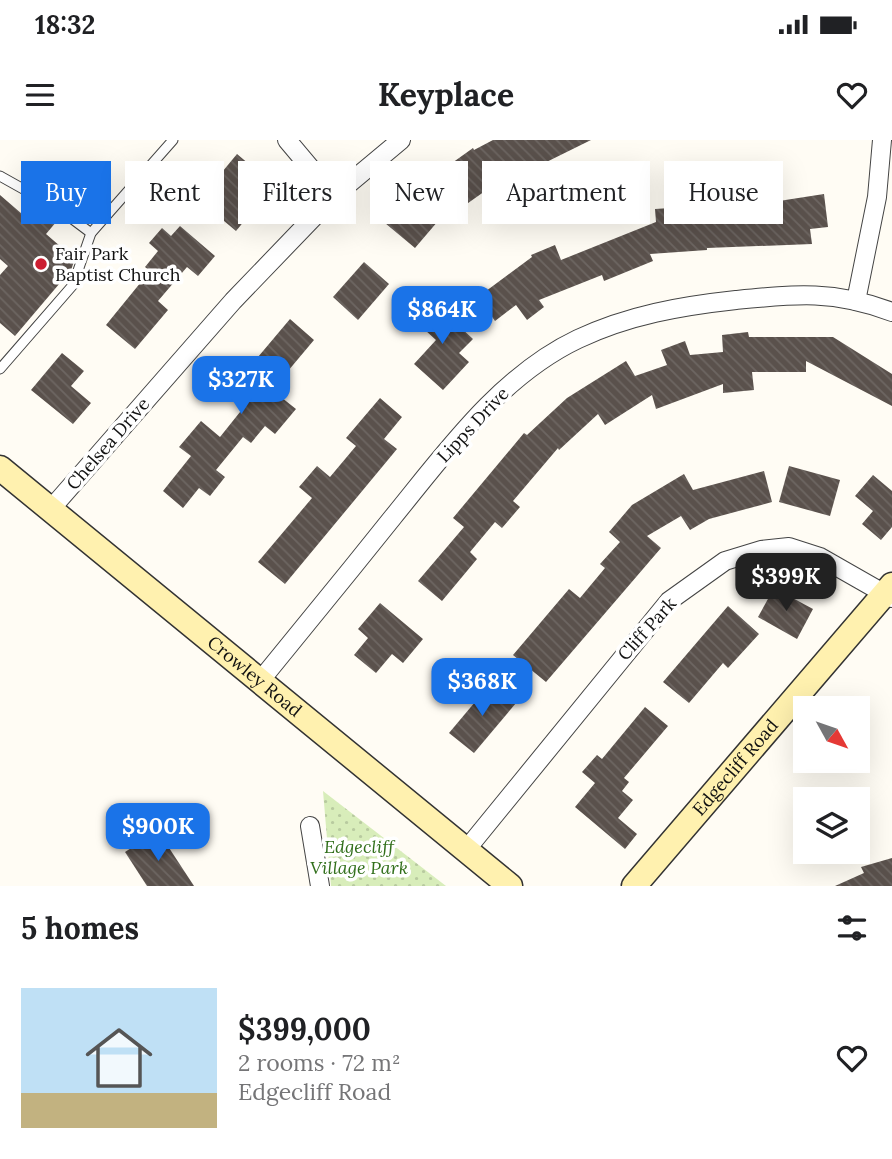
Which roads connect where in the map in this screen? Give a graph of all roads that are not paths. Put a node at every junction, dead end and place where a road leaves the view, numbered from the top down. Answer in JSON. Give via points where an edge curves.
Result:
{"nodes":[{"id":1,"x":173,"y":140,"type":"edge"},
{"id":2,"x":287,"y":140,"type":"edge"},
{"id":3,"x":401,"y":140,"type":"edge"},
{"id":4,"x":882,"y":140,"type":"edge"},
{"id":5,"x":305,"y":161,"type":"edge"},
{"id":6,"x":0,"y":176,"type":"edge"},
{"id":7,"x":356,"y":178,"type":"edge"},
{"id":8,"x":307,"y":224,"type":"edge"},
{"id":9,"x":91,"y":233,"type":"junction"},
{"id":10,"x":856,"y":301,"type":"junction"},
{"id":11,"x":892,"y":312,"type":"edge"},
{"id":12,"x":0,"y":369,"type":"edge"},
{"id":13,"x":0,"y":468,"type":"edge"},
{"id":14,"x":51,"y":509,"type":"junction"},
{"id":15,"x":890,"y":592,"type":"edge"},
{"id":16,"x":260,"y":681,"type":"junction"},
{"id":17,"x":310,"y":826,"type":"dead end"},
{"id":18,"x":466,"y":850,"type":"junction"},
{"id":19,"x":320,"y":886,"type":"edge"},
{"id":20,"x":510,"y":886,"type":"edge"},
{"id":21,"x":634,"y":886,"type":"edge"}],
"edges":[{"from":1,"to":9,"type":"lane"},
{"from":2,"to":5,"type":"street"},
{"from":3,"to":7,"type":"street","name":"Chelsea Drive"},
{"from":4,"to":10,"type":"street","via":[[877,197]]},
{"from":6,"to":9,"type":"lane"},
{"from":8,"to":14,"type":"street","name":"Chelsea Drive","via":[[233,301]]},
{"from":9,"to":12,"type":"lane","via":[[73,285]]},
{"from":10,"to":11,"type":"street","name":"Lipps Drive"},
{"from":10,"to":16,"type":"street","name":"Lipps Drive","via":[[810,293],[675,306],[578,339],[543,359],[502,390],[438,462]]},
{"from":13,"to":14,"type":"main road","name":"Crowley Road"},
{"from":14,"to":16,"type":"main road","name":"Crowley Road"},
{"from":15,"to":18,"type":"street","name":"Cliff Park","via":[[789,547],[725,561],[669,601]]},
{"from":15,"to":21,"type":"main road","name":"Edgecliff Road"},
{"from":16,"to":18,"type":"main road","name":"Crowley Road"},
{"from":17,"to":19,"type":"street"},
{"from":18,"to":20,"type":"main road","name":"Crowley Road"}]}
